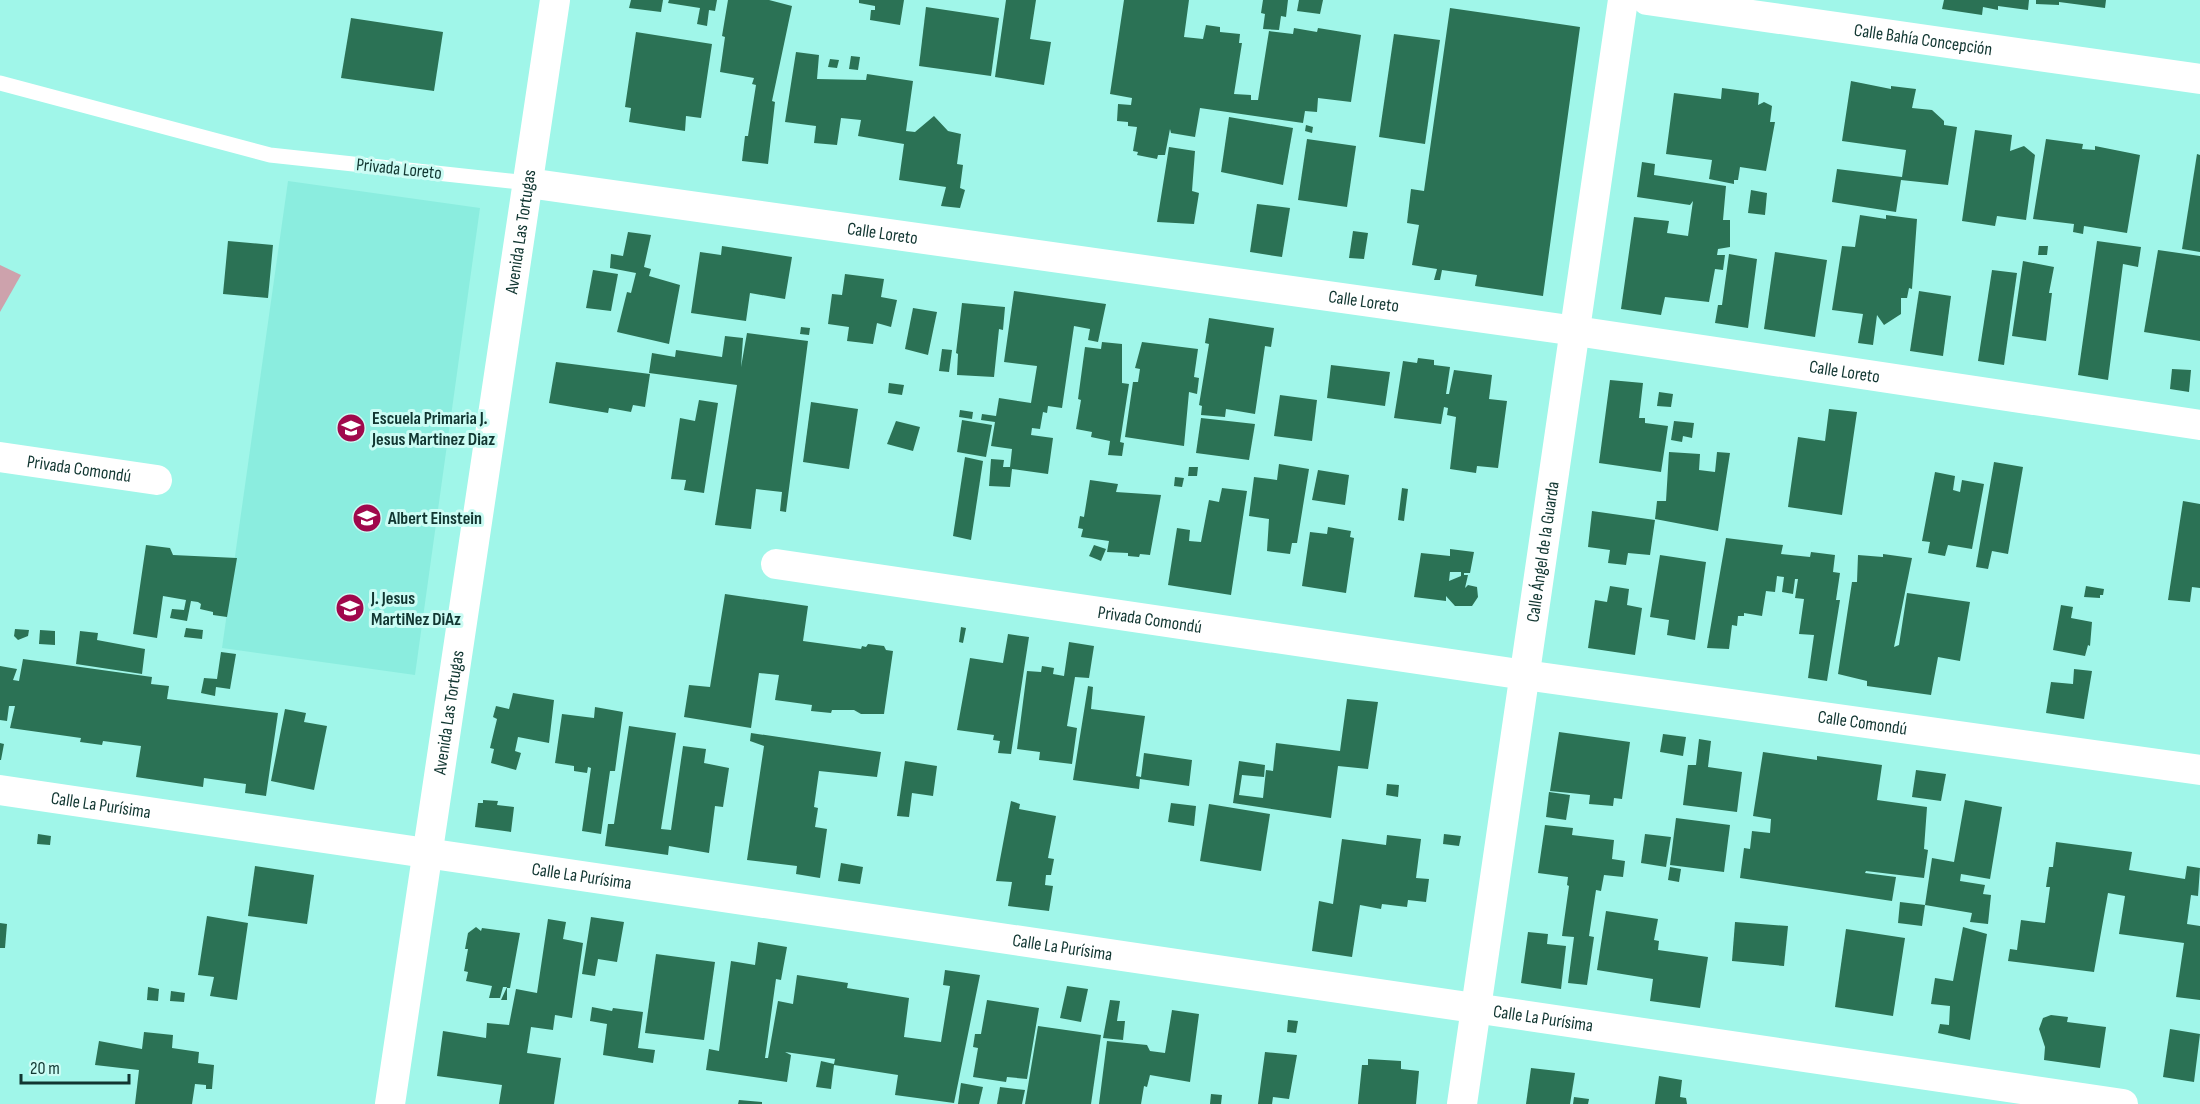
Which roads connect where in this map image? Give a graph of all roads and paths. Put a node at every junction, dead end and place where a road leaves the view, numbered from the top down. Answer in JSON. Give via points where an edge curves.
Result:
{"nodes":[{"id":1,"x":555,"y":0,"type":"edge"},
{"id":2,"x":1623,"y":0,"type":"edge"},
{"id":3,"x":1647,"y":0,"type":"edge"},
{"id":4,"x":2200,"y":79,"type":"edge"},
{"id":5,"x":0,"y":83,"type":"edge"},
{"id":6,"x":528,"y":183,"type":"junction"},
{"id":7,"x":1576,"y":331,"type":"junction"},
{"id":8,"x":2200,"y":425,"type":"edge"},
{"id":9,"x":0,"y":457,"type":"edge"},
{"id":10,"x":157,"y":480,"type":"dead end"},
{"id":11,"x":776,"y":564,"type":"dead end"},
{"id":12,"x":1525,"y":675,"type":"junction"},
{"id":13,"x":2200,"y":770,"type":"edge"},
{"id":14,"x":0,"y":790,"type":"edge"},
{"id":15,"x":428,"y":854,"type":"junction"},
{"id":16,"x":1476,"y":1009,"type":"junction"},
{"id":17,"x":390,"y":1104,"type":"edge"},
{"id":18,"x":1462,"y":1104,"type":"edge"},
{"id":19,"x":2124,"y":1104,"type":"edge"}],
"edges":[{"from":1,"to":6,"type":"street","name":"Avenida Las Tortugas"},
{"from":2,"to":7,"type":"street","name":"Calle Ángel de la Guarda"},
{"from":3,"to":4,"type":"street","name":"Calle Bahía Concepción"},
{"from":5,"to":6,"type":"lane","name":"Privada Loreto","via":[[270,154]]},
{"from":6,"to":7,"type":"street","name":"Calle Loreto"},
{"from":6,"to":15,"type":"street","name":"Avenida Las Tortugas"},
{"from":7,"to":8,"type":"street","name":"Calle Loreto"},
{"from":7,"to":12,"type":"street","name":"Calle Ángel de la Guarda"},
{"from":9,"to":10,"type":"street","name":"Privada Comondú"},
{"from":11,"to":12,"type":"street","name":"Privada Comondú"},
{"from":12,"to":13,"type":"street","name":"Calle Comondú"},
{"from":12,"to":16,"type":"street","name":"Calle Ángel de la Guarda"},
{"from":14,"to":15,"type":"street","name":"Calle La Purísima"},
{"from":15,"to":16,"type":"street","name":"Calle La Purísima"},
{"from":15,"to":17,"type":"street","name":"Avenida Las Tortugas"},
{"from":16,"to":18,"type":"street","name":"Calle Ángel de la Guarda"},
{"from":16,"to":19,"type":"street","name":"Calle La Purísima"}]}
